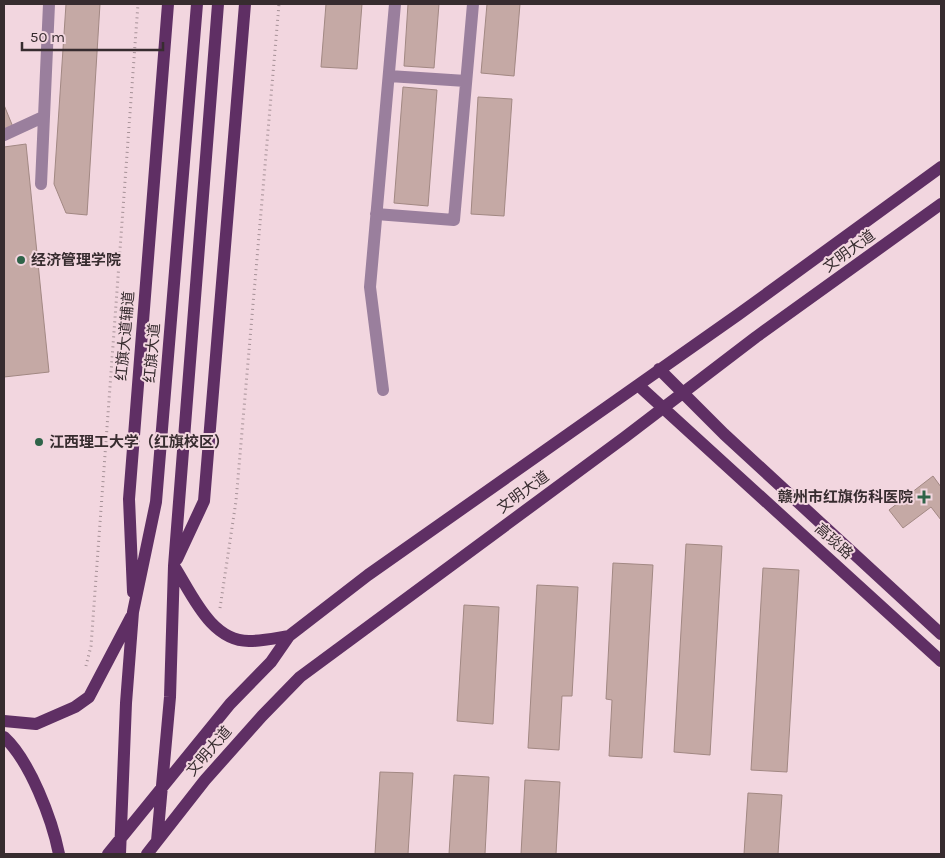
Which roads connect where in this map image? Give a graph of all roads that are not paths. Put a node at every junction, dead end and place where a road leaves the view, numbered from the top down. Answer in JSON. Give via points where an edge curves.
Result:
{"nodes":[{"id":1,"x":49,"y":4,"type":"edge"},
{"id":2,"x":168,"y":4,"type":"edge"},
{"id":3,"x":197,"y":4,"type":"edge"},
{"id":4,"x":218,"y":4,"type":"edge"},
{"id":5,"x":245,"y":4,"type":"edge"},
{"id":6,"x":396,"y":4,"type":"edge"},
{"id":7,"x":473,"y":4,"type":"edge"},
{"id":8,"x":389,"y":76,"type":"junction"},
{"id":9,"x":466,"y":81,"type":"junction"},
{"id":10,"x":43,"y":117,"type":"junction"},
{"id":11,"x":4,"y":134,"type":"edge"},
{"id":12,"x":941,"y":167,"type":"edge"},
{"id":13,"x":41,"y":184,"type":"dead end"},
{"id":14,"x":941,"y":204,"type":"edge"},
{"id":15,"x":376,"y":214,"type":"junction"},
{"id":16,"x":659,"y":369,"type":"junction"},
{"id":17,"x":638,"y":384,"type":"junction"},
{"id":18,"x":383,"y":390,"type":"dead end"},
{"id":19,"x":683,"y":393,"type":"junction"},
{"id":20,"x":663,"y":408,"type":"junction"},
{"id":21,"x":174,"y":566,"type":"junction"},
{"id":22,"x":133,"y":612,"type":"junction"},
{"id":23,"x":941,"y":634,"type":"edge"},
{"id":24,"x":289,"y":636,"type":"junction"},
{"id":25,"x":941,"y":661,"type":"edge"},
{"id":26,"x":4,"y":721,"type":"edge"},
{"id":27,"x":4,"y":737,"type":"edge"},
{"id":28,"x":162,"y":788,"type":"junction"},
{"id":29,"x":120,"y":838,"type":"junction"},
{"id":30,"x":156,"y":848,"type":"edge"},
{"id":31,"x":58,"y":854,"type":"edge"},
{"id":32,"x":108,"y":854,"type":"edge"},
{"id":33,"x":120,"y":854,"type":"edge"},
{"id":34,"x":147,"y":854,"type":"edge"}],
"edges":[{"from":1,"to":10,"type":"street"},
{"from":2,"to":22,"type":"main road","name":"红旗大道辅道","via":[[129,499]]},
{"from":3,"to":22,"type":"main road","name":"红旗大道","via":[[156,502]]},
{"from":4,"to":21,"type":"main road"},
{"from":5,"to":21,"type":"main road","via":[[204,501]]},
{"from":6,"to":8,"type":"street"},
{"from":7,"to":9,"type":"street"},
{"from":8,"to":9,"type":"street"},
{"from":8,"to":15,"type":"street"},
{"from":9,"to":15,"type":"street","via":[[454,220]]},
{"from":10,"to":11,"type":"street"},
{"from":10,"to":13,"type":"street"},
{"from":12,"to":16,"type":"main road","name":"文明大道"},
{"from":14,"to":19,"type":"main road","name":"文明大道"},
{"from":15,"to":18,"type":"street","via":[[370,287]]},
{"from":16,"to":17,"type":"main road","name":"文明大道"},
{"from":16,"to":19,"type":"main road","name":"高琰路"},
{"from":17,"to":20,"type":"main road","name":"高琰路"},
{"from":17,"to":24,"type":"main road","name":"文明大道","via":[[368,575]]},
{"from":19,"to":20,"type":"main road","name":"文明大道"},
{"from":19,"to":23,"type":"main road","name":"高琰路"},
{"from":20,"to":25,"type":"main road","name":"高琰路"},
{"from":20,"to":30,"type":"main road","name":"文明大道","via":[[300,677],[205,780]]},
{"from":21,"to":24,"type":"main road","via":[[206,618],[216,628],[237,639],[250,641]]},
{"from":21,"to":28,"type":"main road","via":[[170,697]]},
{"from":22,"to":26,"type":"main road","via":[[90,697],[74,708],[36,724]]},
{"from":22,"to":29,"type":"main road","name":"红旗大道"},
{"from":24,"to":28,"type":"main road","name":"文明大道","via":[[271,662],[230,704]]},
{"from":27,"to":31,"type":"main road","via":[[24,760],[44,807]]},
{"from":28,"to":29,"type":"main road","name":"文明大道"},
{"from":28,"to":30,"type":"main road"},
{"from":29,"to":32,"type":"main road","name":"文明大道"},
{"from":29,"to":33,"type":"main road","name":"红旗大道"},
{"from":30,"to":34,"type":"main road","name":"文明大道"}]}
